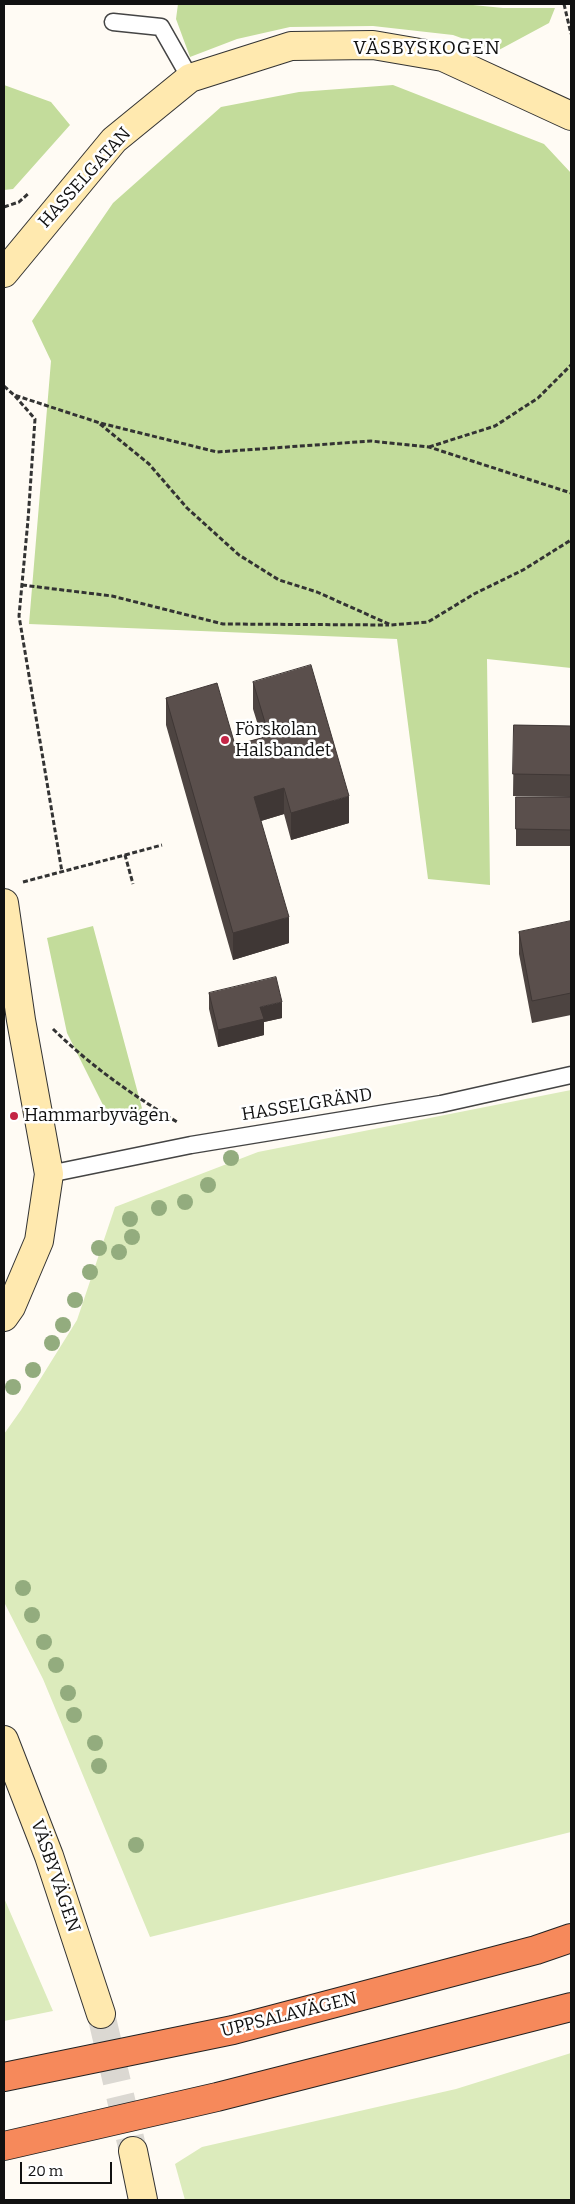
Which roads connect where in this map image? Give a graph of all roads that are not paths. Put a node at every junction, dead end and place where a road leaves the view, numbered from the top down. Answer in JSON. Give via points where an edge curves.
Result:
{"nodes":[{"id":1,"x":113,"y":22,"type":"dead end"},
{"id":2,"x":190,"y":78,"type":"junction"},
{"id":3,"x":571,"y":116,"type":"edge"},
{"id":4,"x":4,"y":273,"type":"edge"},
{"id":5,"x":10,"y":894,"type":"edge"},
{"id":6,"x":571,"y":1075,"type":"edge"},
{"id":7,"x":49,"y":1174,"type":"junction"},
{"id":8,"x":4,"y":1317,"type":"edge"},
{"id":9,"x":4,"y":1740,"type":"edge"},
{"id":10,"x":571,"y":1938,"type":"edge"},
{"id":11,"x":571,"y":2007,"type":"edge"},
{"id":12,"x":101,"y":2014,"type":"tunnel mouth"},
{"id":13,"x":4,"y":2077,"type":"edge"},
{"id":14,"x":4,"y":2146,"type":"edge"},
{"id":15,"x":134,"y":2150,"type":"tunnel mouth"},
{"id":16,"x":143,"y":2200,"type":"edge"}],
"edges":[{"from":1,"to":2,"type":"lane","via":[[161,27]]},
{"from":2,"to":3,"type":"street","name":"HASSELGATAN","via":[[291,46],[373,45],[443,57]]},
{"from":2,"to":4,"type":"street","name":"HASSELGATAN","via":[[114,140]]},
{"from":5,"to":7,"type":"street","via":[[21,1020]]},
{"from":6,"to":7,"type":"lane","name":"HASSELGRÄND","via":[[441,1104],[190,1144]]},
{"from":7,"to":8,"type":"street","via":[[38,1241]]},
{"from":9,"to":12,"type":"street","name":"VÄSBYVÄGEN","via":[[49,1856]]},
{"from":10,"to":13,"type":"highway","name":"UPPSALAVÄGEN","via":[[233,2030]]},
{"from":11,"to":14,"type":"highway","via":[[217,2097]]},
{"from":15,"to":16,"type":"street"}]}
